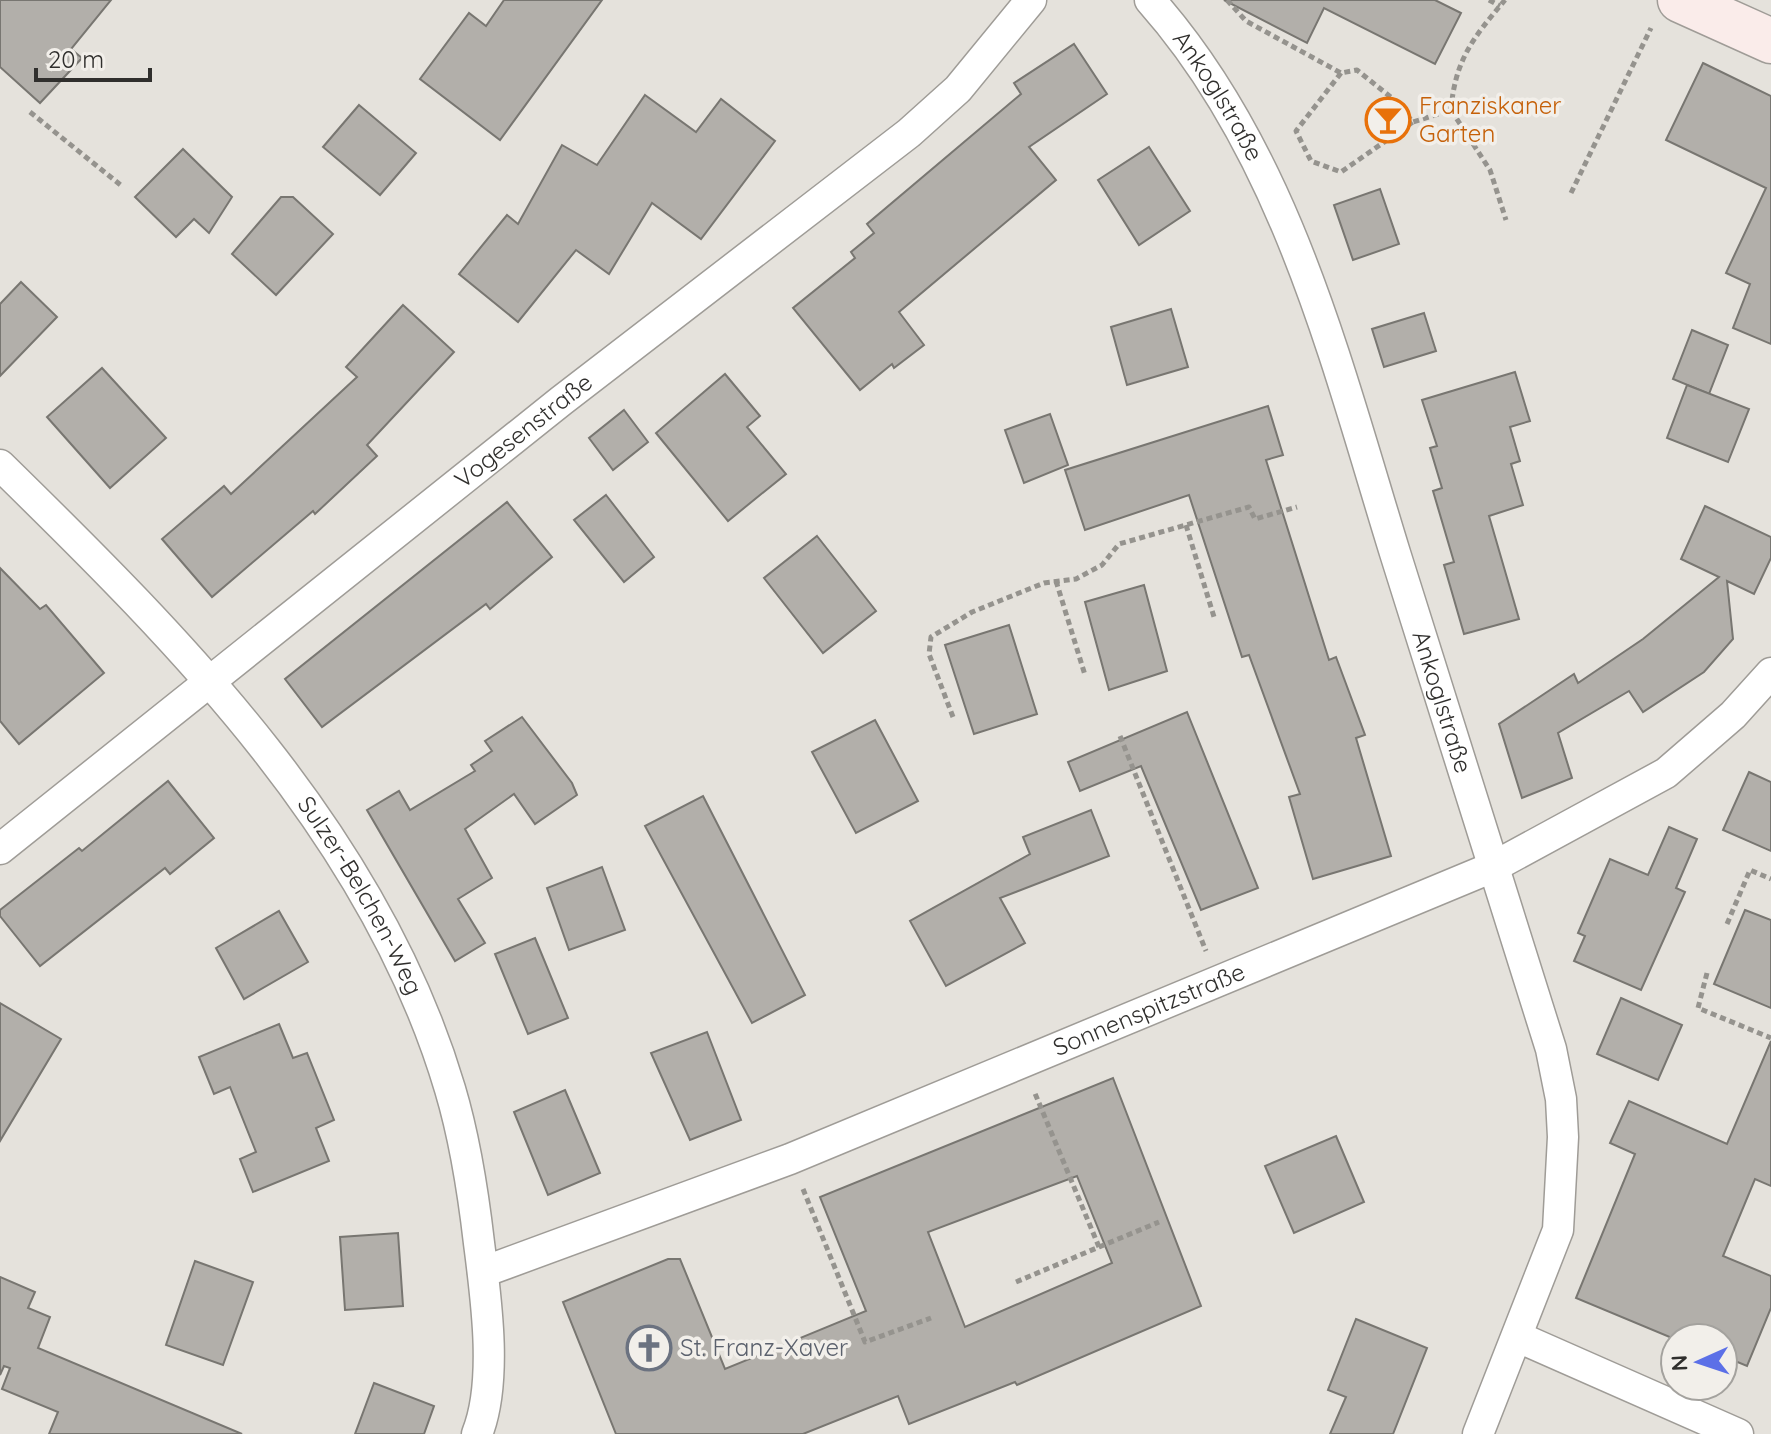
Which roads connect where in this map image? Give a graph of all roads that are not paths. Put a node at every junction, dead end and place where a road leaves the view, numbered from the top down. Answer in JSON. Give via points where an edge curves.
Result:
{"nodes":[{"id":1,"x":1031,"y":0,"type":"edge"},
{"id":2,"x":1150,"y":0,"type":"edge"},
{"id":3,"x":1666,"y":13,"type":"edge"},
{"id":4,"x":1771,"y":41,"type":"edge"},
{"id":5,"x":0,"y":465,"type":"edge"},
{"id":6,"x":1771,"y":673,"type":"edge"},
{"id":7,"x":210,"y":680,"type":"junction"},
{"id":8,"x":0,"y":849,"type":"edge"},
{"id":9,"x":1493,"y":867,"type":"junction"},
{"id":10,"x":483,"y":1272,"type":"junction"},
{"id":11,"x":1518,"y":1337,"type":"junction"},
{"id":12,"x":477,"y":1434,"type":"edge"},
{"id":13,"x":1478,"y":1434,"type":"edge"},
{"id":14,"x":1738,"y":1434,"type":"edge"}],
"edges":[{"from":1,"to":7,"type":"street","name":"Vogesenstraße","via":[[958,89],[909,133]]},
{"from":2,"to":9,"type":"street","name":"Ankoglstraße","via":[[1231,109],[1275,198],[1338,373]]},
{"from":3,"to":4,"type":"street"},
{"from":5,"to":7,"type":"street","name":"Sulzer-Belchen-Weg"},
{"from":6,"to":9,"type":"street","name":"Sonnenspitzstraße","via":[[1733,715],[1666,773]]},
{"from":7,"to":8,"type":"street","name":"Vogesenstraße"},
{"from":7,"to":10,"type":"street","name":"Sulzer-Belchen-Weg","via":[[293,783],[388,936],[451,1089],[474,1193]]},
{"from":9,"to":10,"type":"street","name":"Sonnenspitzstraße","via":[[790,1159]]},
{"from":9,"to":11,"type":"street","name":"Ankoglstraße","via":[[1551,1049],[1561,1099],[1564,1164],[1558,1230]]},
{"from":10,"to":12,"type":"street","name":"Sulzer-Belchen-Weg","via":[[488,1358]]},
{"from":11,"to":13,"type":"street","name":"Ankoglstraße"},
{"from":11,"to":14,"type":"street"}]}
